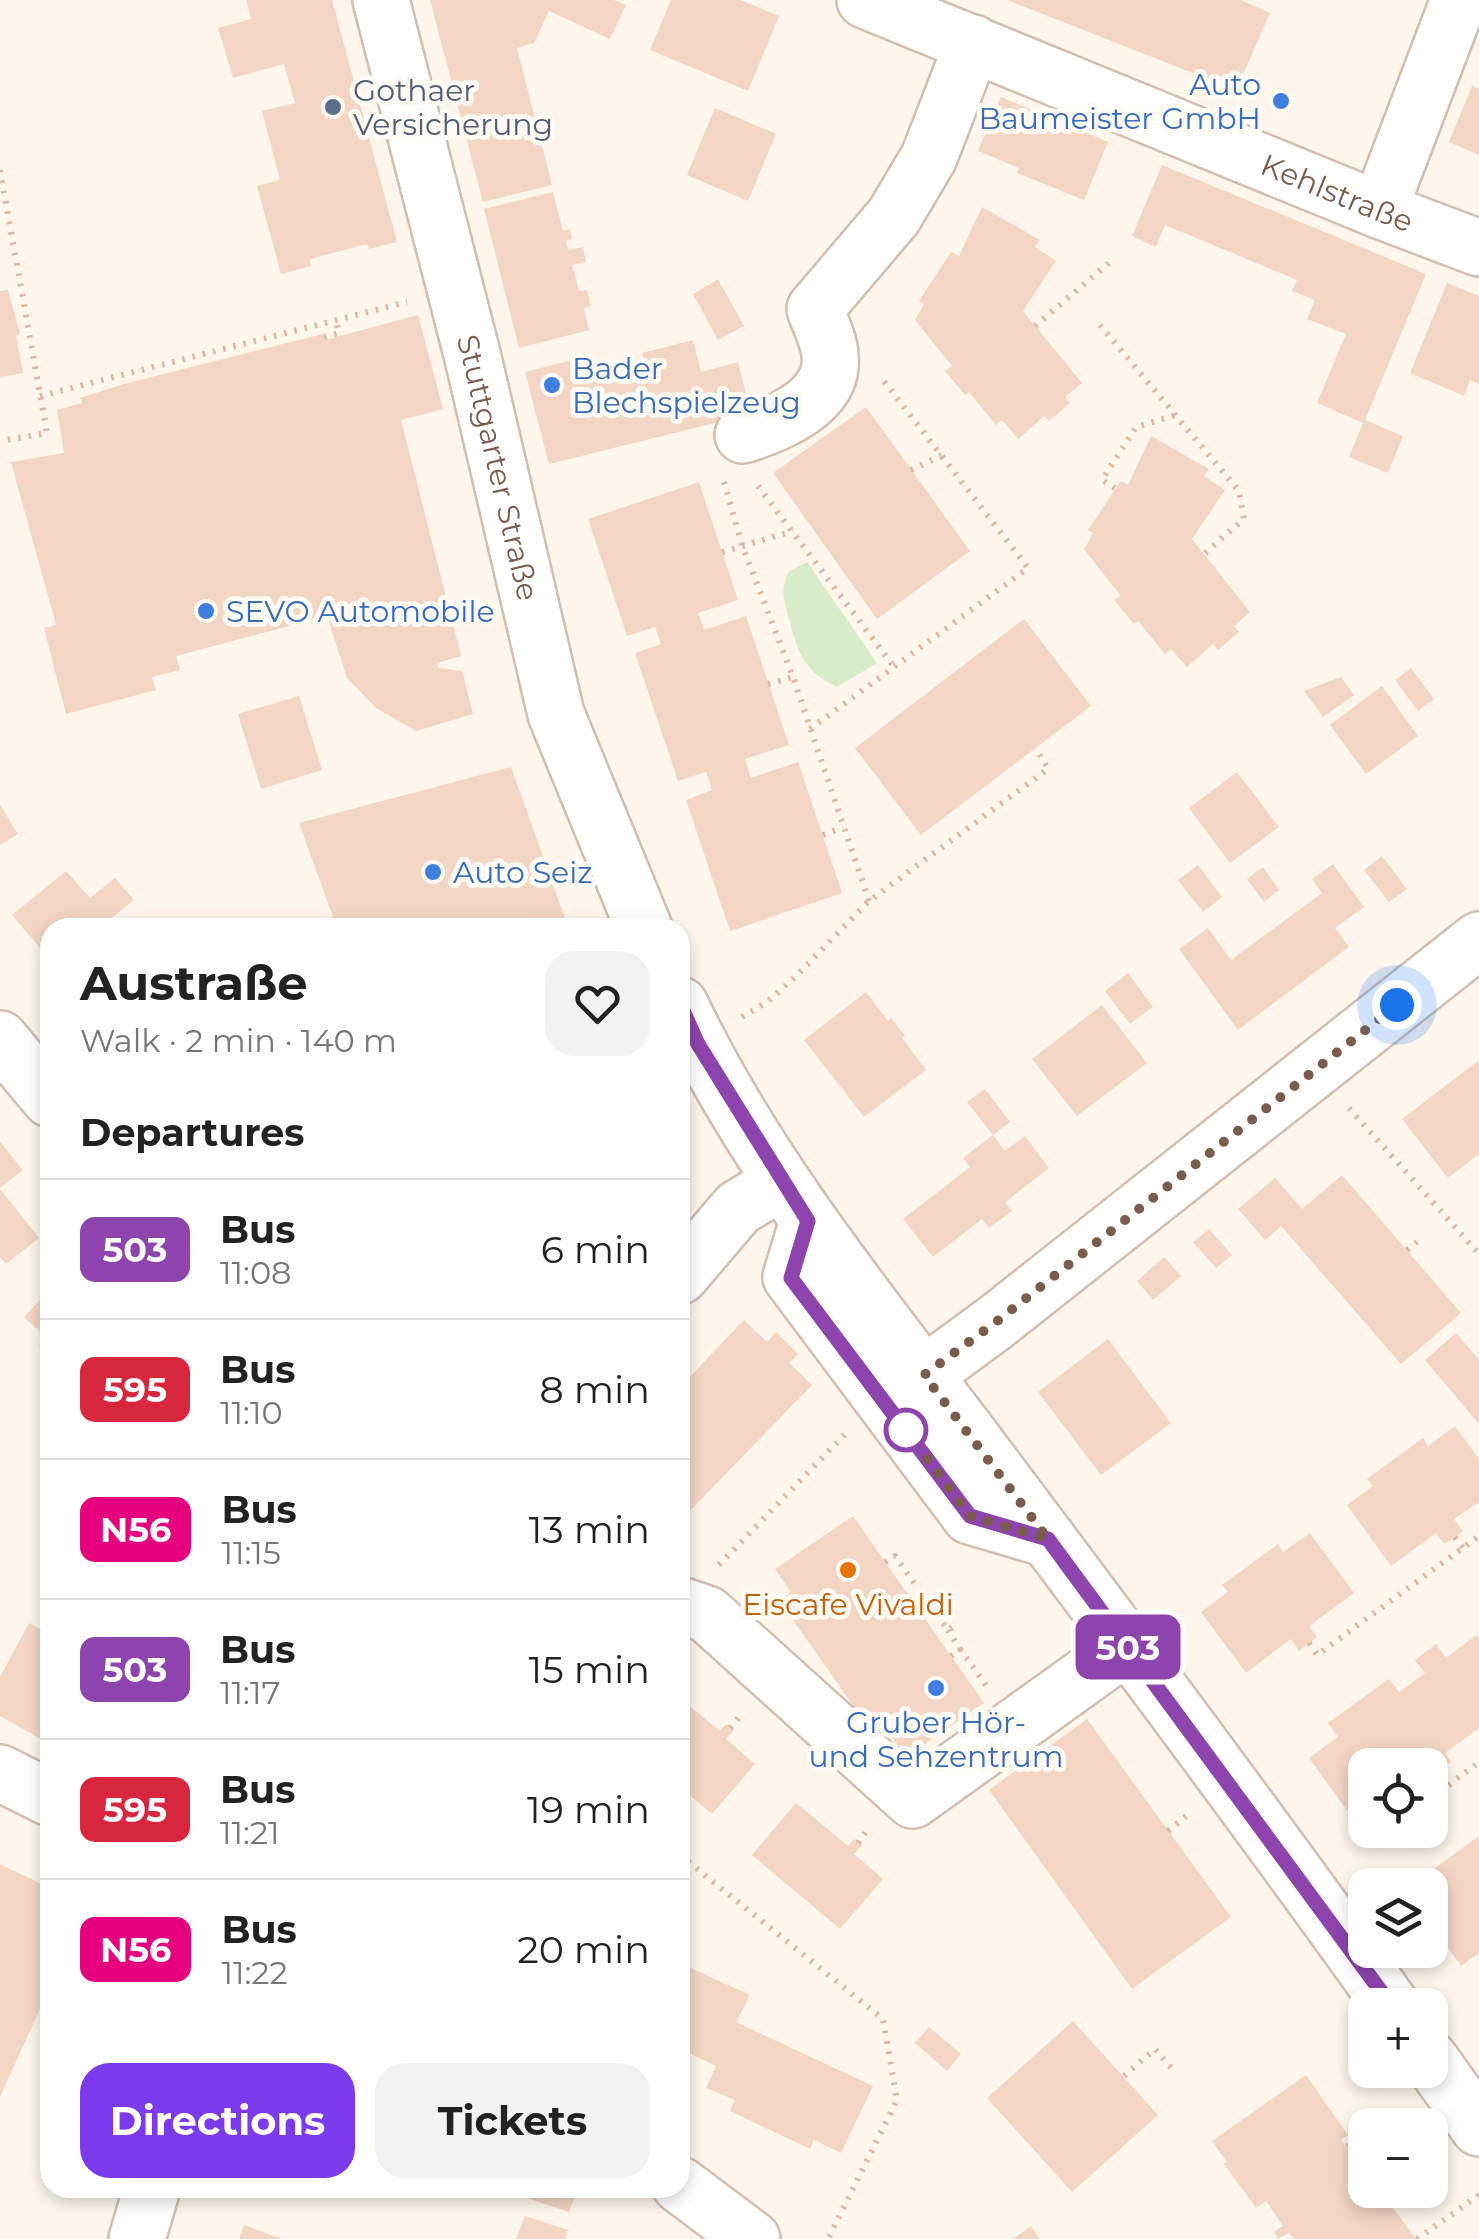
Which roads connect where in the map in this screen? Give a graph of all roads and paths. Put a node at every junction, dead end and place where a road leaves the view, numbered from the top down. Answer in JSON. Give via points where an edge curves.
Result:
{"nodes":[{"id":1,"x":381,"y":0,"type":"edge"},
{"id":2,"x":865,"y":0,"type":"edge"},
{"id":3,"x":1459,"y":0,"type":"edge"},
{"id":4,"x":973,"y":43,"type":"junction"},
{"id":5,"x":0,"y":170,"type":"edge"},
{"id":6,"x":1378,"y":210,"type":"junction"},
{"id":7,"x":12,"y":240,"type":"junction"},
{"id":8,"x":0,"y":242,"type":"edge"},
{"id":9,"x":1479,"y":248,"type":"edge"},
{"id":10,"x":1110,"y":262,"type":"dead end"},
{"id":11,"x":414,"y":300,"type":"dead end"},
{"id":12,"x":336,"y":320,"type":"junction"},
{"id":13,"x":1035,"y":326,"type":"dead end"},
{"id":14,"x":1100,"y":326,"type":"dead end"},
{"id":15,"x":324,"y":337,"type":"dead end"},
{"id":16,"x":831,"y":356,"type":"junction"},
{"id":17,"x":40,"y":396,"type":"junction"},
{"id":18,"x":1176,"y":415,"type":"junction"},
{"id":19,"x":0,"y":441,"type":"edge"},
{"id":20,"x":944,"y":454,"type":"junction"},
{"id":21,"x":739,"y":464,"type":"junction"},
{"id":22,"x":911,"y":470,"type":"dead end"},
{"id":23,"x":1116,"y":488,"type":"dead end"},
{"id":24,"x":793,"y":532,"type":"junction"},
{"id":25,"x":742,"y":545,"type":"junction"},
{"id":26,"x":722,"y":552,"type":"dead end"},
{"id":27,"x":1204,"y":554,"type":"dead end"},
{"id":28,"x":894,"y":667,"type":"junction"},
{"id":29,"x":793,"y":677,"type":"junction"},
{"id":30,"x":768,"y":684,"type":"dead end"},
{"id":31,"x":810,"y":729,"type":"junction"},
{"id":32,"x":1036,"y":748,"type":"dead end"},
{"id":33,"x":843,"y":828,"type":"junction"},
{"id":34,"x":823,"y":836,"type":"dead end"},
{"id":35,"x":868,"y":902,"type":"junction"},
{"id":36,"x":640,"y":918,"type":"edge"},
{"id":37,"x":1479,"y":940,"type":"edge"},
{"id":38,"x":766,"y":1002,"type":"dead end"},
{"id":39,"x":690,"y":1026,"type":"edge"},
{"id":40,"x":0,"y":1039,"type":"edge"},
{"id":41,"x":1315,"y":1070,"type":"junction"},
{"id":42,"x":40,"y":1088,"type":"edge"},
{"id":43,"x":795,"y":1201,"type":"junction"},
{"id":44,"x":1417,"y":1242,"type":"dead end"},
{"id":45,"x":1407,"y":1250,"type":"dead end"},
{"id":46,"x":1479,"y":1254,"type":"edge"},
{"id":47,"x":690,"y":1264,"type":"edge"},
{"id":48,"x":902,"y":1386,"type":"junction"},
{"id":49,"x":1479,"y":1536,"type":"edge"},
{"id":50,"x":1455,"y":1537,"type":"dead end"},
{"id":51,"x":1463,"y":1548,"type":"junction"},
{"id":52,"x":886,"y":1562,"type":"dead end"},
{"id":53,"x":690,"y":1595,"type":"edge"},
{"id":54,"x":928,"y":1602,"type":"junction"},
{"id":55,"x":690,"y":1608,"type":"edge"},
{"id":56,"x":918,"y":1609,"type":"dead end"},
{"id":57,"x":1309,"y":1643,"type":"dead end"},
{"id":58,"x":1126,"y":1646,"type":"junction"},
{"id":59,"x":951,"y":1656,"type":"dead end"},
{"id":60,"x":741,"y":1714,"type":"dead end"},
{"id":61,"x":730,"y":1728,"type":"dead end"},
{"id":62,"x":1479,"y":1762,"type":"edge"},
{"id":63,"x":0,"y":1774,"type":"edge"},
{"id":64,"x":1448,"y":1785,"type":"edge"},
{"id":65,"x":40,"y":1793,"type":"edge"},
{"id":66,"x":1194,"y":1810,"type":"dead end"},
{"id":67,"x":1168,"y":1831,"type":"dead end"},
{"id":68,"x":690,"y":1863,"type":"edge"},
{"id":69,"x":1378,"y":1988,"type":"edge"},
{"id":70,"x":1174,"y":2071,"type":"dead end"},
{"id":71,"x":1124,"y":2076,"type":"dead end"},
{"id":72,"x":1448,"y":2084,"type":"edge"},
{"id":73,"x":1479,"y":2128,"type":"edge"},
{"id":74,"x":690,"y":2192,"type":"edge"},
{"id":75,"x":1479,"y":2194,"type":"edge"},
{"id":76,"x":149,"y":2198,"type":"edge"},
{"id":77,"x":136,"y":2239,"type":"edge"},
{"id":78,"x":752,"y":2239,"type":"edge"},
{"id":79,"x":828,"y":2239,"type":"edge"},
{"id":80,"x":1417,"y":2239,"type":"edge"}],
"edges":[{"from":1,"to":36,"type":"street","name":"Stuttgarter Straße","via":[[556,714]]},
{"from":2,"to":4,"type":"street","name":"Kehlstraße"},
{"from":3,"to":6,"type":"street"},
{"from":4,"to":6,"type":"street","name":"Kehlstraße"},
{"from":4,"to":16,"type":"street","via":[[929,157],[894,216],[815,309]]},
{"from":5,"to":7,"type":"path"},
{"from":6,"to":9,"type":"street","name":"Kehlstraße"},
{"from":7,"to":8,"type":"path"},
{"from":7,"to":17,"type":"path"},
{"from":10,"to":13,"type":"path"},
{"from":11,"to":12,"type":"path"},
{"from":12,"to":15,"type":"path","via":[[339,333]]},
{"from":12,"to":17,"type":"path"},
{"from":14,"to":18,"type":"path"},
{"from":16,"to":20,"type":"path","via":[[871,364]]},
{"from":16,"to":21,"type":"street","via":[[824,388]]},
{"from":17,"to":19,"type":"path","via":[[47,433]]},
{"from":18,"to":23,"type":"path","via":[[1136,427],[1102,480]]},
{"from":18,"to":27,"type":"path","via":[[1239,491],[1244,519]]},
{"from":20,"to":22,"type":"path"},
{"from":20,"to":28,"type":"path","via":[[1028,568]]},
{"from":21,"to":24,"type":"path"},
{"from":21,"to":25,"type":"path"},
{"from":24,"to":25,"type":"path"},
{"from":24,"to":28,"type":"path"},
{"from":25,"to":26,"type":"path"},
{"from":25,"to":29,"type":"path"},
{"from":28,"to":31,"type":"path"},
{"from":29,"to":30,"type":"path"},
{"from":29,"to":31,"type":"path"},
{"from":31,"to":33,"type":"path"},
{"from":32,"to":35,"type":"path","via":[[1048,769]]},
{"from":33,"to":34,"type":"path"},
{"from":33,"to":35,"type":"path"},
{"from":35,"to":38,"type":"path"},
{"from":37,"to":41,"type":"street"},
{"from":39,"to":43,"type":"street"},
{"from":40,"to":42,"type":"street"},
{"from":41,"to":46,"type":"path"},
{"from":41,"to":48,"type":"street","via":[[996,1322]]},
{"from":43,"to":47,"type":"street","via":[[738,1208]]},
{"from":43,"to":48,"type":"street"},
{"from":44,"to":45,"type":"path"},
{"from":48,"to":53,"type":"path"},
{"from":48,"to":58,"type":"street","via":[[1048,1539]]},
{"from":49,"to":51,"type":"path"},
{"from":50,"to":51,"type":"path"},
{"from":51,"to":57,"type":"path","via":[[1317,1654]]},
{"from":52,"to":54,"type":"path","via":[[895,1556]]},
{"from":54,"to":56,"type":"path"},
{"from":54,"to":59,"type":"path","via":[[960,1649]]},
{"from":55,"to":58,"type":"street","via":[[706,1614],[913,1800]]},
{"from":58,"to":69,"type":"street"},
{"from":60,"to":61,"type":"path"},
{"from":62,"to":64,"type":"path"},
{"from":63,"to":65,"type":"street"},
{"from":66,"to":67,"type":"path"},
{"from":68,"to":79,"type":"path","via":[[883,2019],[896,2100]]},
{"from":70,"to":71,"type":"path","via":[[1154,2049]]},
{"from":72,"to":73,"type":"street"},
{"from":74,"to":78,"type":"street"},
{"from":75,"to":80,"type":"path"},
{"from":76,"to":77,"type":"street"}]}
